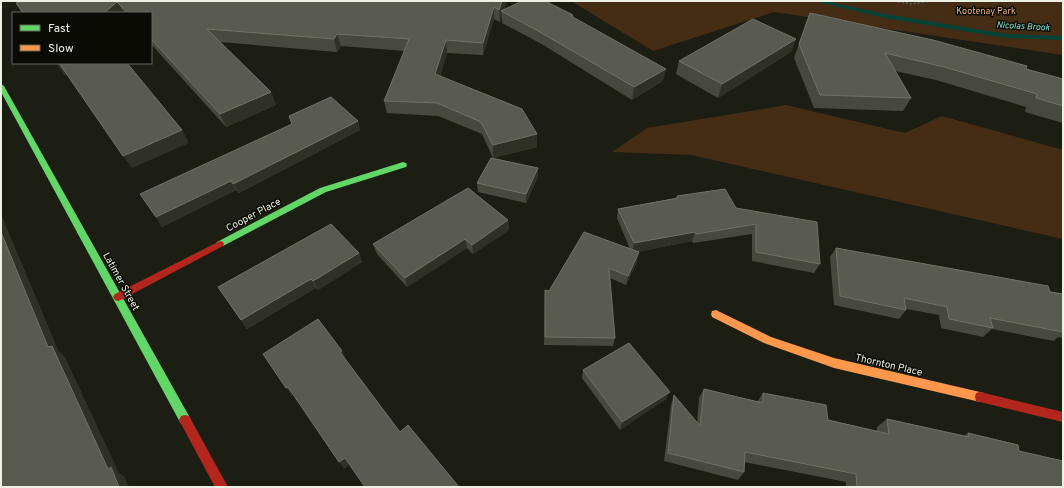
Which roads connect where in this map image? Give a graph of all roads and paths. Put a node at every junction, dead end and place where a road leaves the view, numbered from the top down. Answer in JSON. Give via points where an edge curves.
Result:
{"nodes":[{"id":1,"x":894,"y":1,"type":"edge"},
{"id":2,"x":929,"y":1,"type":"edge"},
{"id":3,"x":1,"y":86,"type":"edge"},
{"id":4,"x":403,"y":165,"type":"dead end"},
{"id":5,"x":118,"y":297,"type":"junction"},
{"id":6,"x":716,"y":314,"type":"dead end"},
{"id":7,"x":1063,"y":416,"type":"edge"},
{"id":8,"x":222,"y":487,"type":"edge"}],
"edges":[{"from":1,"to":2,"type":"path","via":[[918,4]]},
{"from":3,"to":5,"type":"street","name":"Latimer Street"},
{"from":4,"to":5,"type":"street","name":"Cooper Place","via":[[323,190]]},
{"from":5,"to":8,"type":"street","name":"Latimer Street"},
{"from":6,"to":7,"type":"street","name":"Thornton Place","via":[[768,340],[834,362]]}]}
